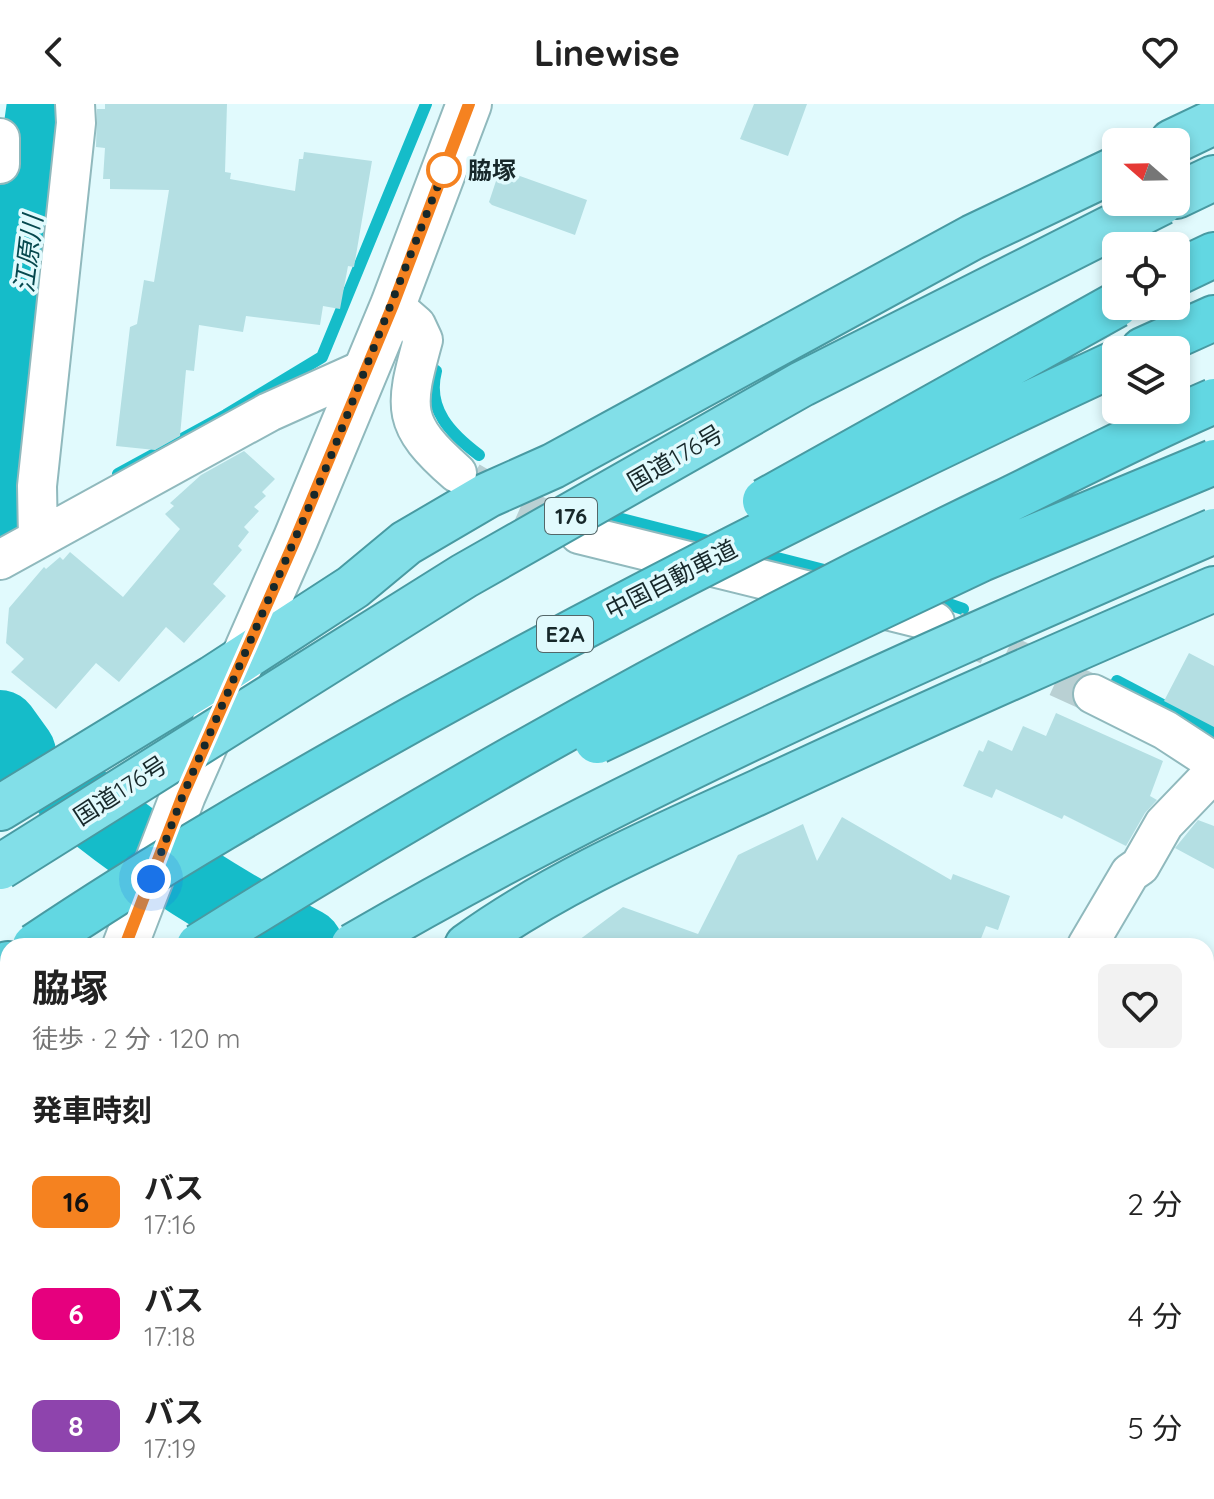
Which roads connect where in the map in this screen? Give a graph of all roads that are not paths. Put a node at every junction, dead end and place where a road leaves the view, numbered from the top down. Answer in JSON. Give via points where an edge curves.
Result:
{"nodes":[{"id":1,"x":75,"y":104,"type":"edge"},
{"id":2,"x":469,"y":104,"type":"edge"},
{"id":3,"x":1214,"y":122,"type":"edge"},
{"id":4,"x":1190,"y":133,"type":"edge"},
{"id":5,"x":0,"y":138,"type":"edge"},
{"id":6,"x":0,"y":164,"type":"edge"},
{"id":7,"x":1102,"y":176,"type":"edge"},
{"id":8,"x":1214,"y":178,"type":"edge"},
{"id":9,"x":1190,"y":189,"type":"edge"},
{"id":10,"x":1134,"y":216,"type":"edge"},
{"id":11,"x":1214,"y":255,"type":"edge"},
{"id":12,"x":1190,"y":266,"type":"edge"},
{"id":13,"x":393,"y":305,"type":"junction"},
{"id":14,"x":1102,"y":313,"type":"edge"},
{"id":15,"x":1214,"y":318,"type":"edge"},
{"id":16,"x":1174,"y":336,"type":"edge"},
{"id":17,"x":367,"y":368,"type":"junction"},
{"id":18,"x":1102,"y":369,"type":"edge"},
{"id":19,"x":1214,"y":401,"type":"edge"},
{"id":20,"x":1214,"y":462,"type":"edge"},
{"id":21,"x":457,"y":473,"type":"tunnel mouth"},
{"id":22,"x":1214,"y":531,"type":"edge"},
{"id":23,"x":579,"y":534,"type":"tunnel mouth"},
{"id":24,"x":18,"y":551,"type":"edge"},
{"id":25,"x":1214,"y":589,"type":"edge"},
{"id":26,"x":935,"y":622,"type":"tunnel mouth"},
{"id":27,"x":244,"y":658,"type":"junction"},
{"id":28,"x":1093,"y":694,"type":"tunnel mouth"},
{"id":29,"x":1214,"y":762,"type":"edge"},
{"id":30,"x":1214,"y":772,"type":"edge"},
{"id":31,"x":269,"y":799,"type":"junction"},
{"id":32,"x":2,"y":804,"type":"edge"},
{"id":33,"x":0,"y":867,"type":"edge"},
{"id":34,"x":311,"y":876,"type":"junction"},
{"id":35,"x":48,"y":938,"type":"edge"},
{"id":36,"x":128,"y":938,"type":"edge"},
{"id":37,"x":212,"y":938,"type":"edge"},
{"id":38,"x":368,"y":938,"type":"edge"},
{"id":39,"x":478,"y":938,"type":"edge"},
{"id":40,"x":1092,"y":938,"type":"edge"}],
"edges":[{"from":1,"to":24,"type":"street","via":[[37,486]]},
{"from":2,"to":13,"type":"street"},
{"from":3,"to":4,"type":"highway"},
{"from":5,"to":6,"type":"street"},
{"from":7,"to":27,"type":"highway","via":[[973,237],[553,466],[488,495],[406,543],[353,587]]},
{"from":8,"to":9,"type":"highway"},
{"from":10,"to":33,"type":"highway","name":"国道176号","number":"176","bridge":true,"via":[[802,384],[478,569]]},
{"from":11,"to":12,"type":"highway"},
{"from":13,"to":17,"type":"street"},
{"from":13,"to":21,"type":"street","via":[[416,325],[423,340],[410,390],[410,414],[419,435]]},
{"from":14,"to":31,"type":"highway","bridge":true,"via":[[638,575]]},
{"from":15,"to":16,"type":"highway"},
{"from":17,"to":24,"type":"street","via":[[269,412]]},
{"from":17,"to":27,"type":"street"},
{"from":18,"to":31,"type":"highway","name":"中国自動車道","number":"E2A","bridge":true,"via":[[930,449],[590,620]]},
{"from":19,"to":34,"type":"highway","bridge":true,"via":[[922,541],[628,692]]},
{"from":20,"to":34,"type":"highway","bridge":true,"via":[[981,559]]},
{"from":22,"to":38,"type":"highway","bridge":true,"via":[[667,776]]},
{"from":23,"to":26,"type":"street"},
{"from":25,"to":39,"type":"highway","via":[[668,834],[513,913]]},
{"from":27,"to":32,"type":"highway"},
{"from":27,"to":36,"type":"street"},
{"from":28,"to":29,"type":"street"},
{"from":30,"to":40,"type":"street","via":[[1164,824]]},
{"from":31,"to":35,"type":"highway","name":"中国自動車道","number":"E2A","bridge":true},
{"from":34,"to":37,"type":"highway","bridge":true}]}
